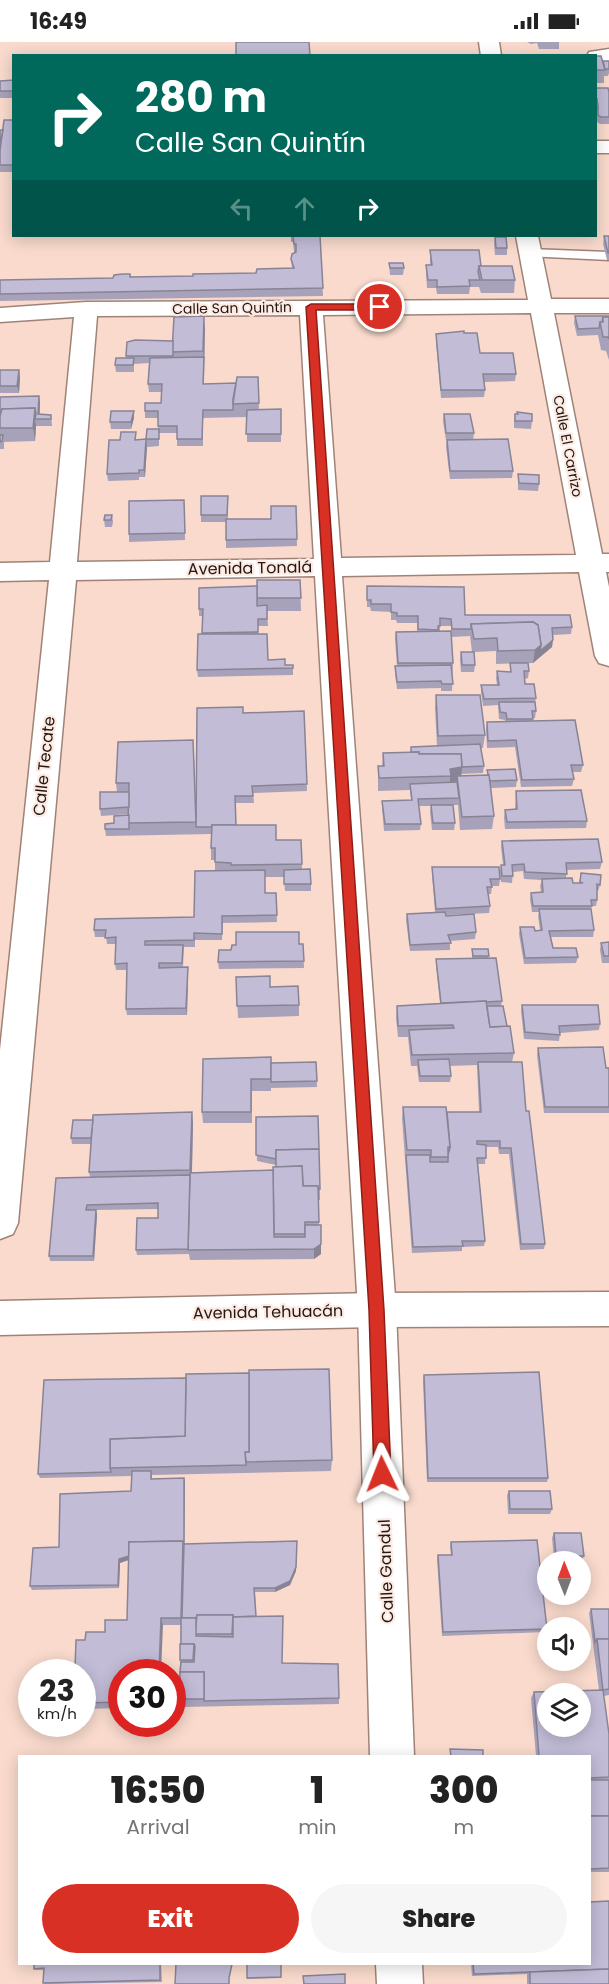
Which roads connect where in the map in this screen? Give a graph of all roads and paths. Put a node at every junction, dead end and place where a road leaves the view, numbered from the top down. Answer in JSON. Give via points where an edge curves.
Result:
{"nodes":[{"id":1,"x":529,"y":244,"type":"edge"},
{"id":2,"x":609,"y":256,"type":"edge"},
{"id":3,"x":609,"y":306,"type":"edge"},
{"id":4,"x":311,"y":307,"type":"junction"},
{"id":5,"x":542,"y":307,"type":"junction"},
{"id":6,"x":86,"y":309,"type":"junction"},
{"id":7,"x":0,"y":315,"type":"edge"},
{"id":8,"x":600,"y":564,"type":"edge"},
{"id":9,"x":329,"y":567,"type":"junction"},
{"id":10,"x":63,"y":571,"type":"junction"},
{"id":11,"x":0,"y":572,"type":"edge"},
{"id":12,"x":609,"y":656,"type":"edge"},
{"id":13,"x":0,"y":1223,"type":"edge"},
{"id":14,"x":609,"y":1309,"type":"edge"},
{"id":15,"x":377,"y":1310,"type":"junction"},
{"id":16,"x":0,"y":1318,"type":"edge"},
{"id":17,"x":392,"y":1755,"type":"edge"},
{"id":18,"x":399,"y":1965,"type":"edge"},
{"id":19,"x":400,"y":1984,"type":"edge"}],
"edges":[{"from":1,"to":2,"type":"lane"},
{"from":1,"to":5,"type":"street","name":"Calle El Carrizo"},
{"from":3,"to":5,"type":"street","name":"Calle San Quintín"},
{"from":4,"to":5,"type":"street","name":"Calle San Quintín"},
{"from":4,"to":6,"type":"street","name":"Calle San Quintín"},
{"from":4,"to":9,"type":"street","name":"Calle Gandul"},
{"from":5,"to":8,"type":"street","name":"Calle El Carrizo"},
{"from":6,"to":7,"type":"street","name":"Calle San Quintín"},
{"from":6,"to":10,"type":"street","name":"Calle Tecate"},
{"from":8,"to":9,"type":"street","name":"Avenida Tonalá"},
{"from":8,"to":12,"type":"street","name":"Calle El Carrizo"},
{"from":9,"to":10,"type":"street","name":"Avenida Tonalá"},
{"from":9,"to":15,"type":"street","name":"Calle Gandul"},
{"from":10,"to":11,"type":"street","name":"Avenida Tonalá"},
{"from":10,"to":13,"type":"street","name":"Calle Tecate"},
{"from":14,"to":15,"type":"street","name":"Avenida Tehuacán"},
{"from":15,"to":16,"type":"street","name":"Avenida Tehuacán"},
{"from":15,"to":17,"type":"street","name":"Calle Gandul"},
{"from":18,"to":19,"type":"street"}]}
